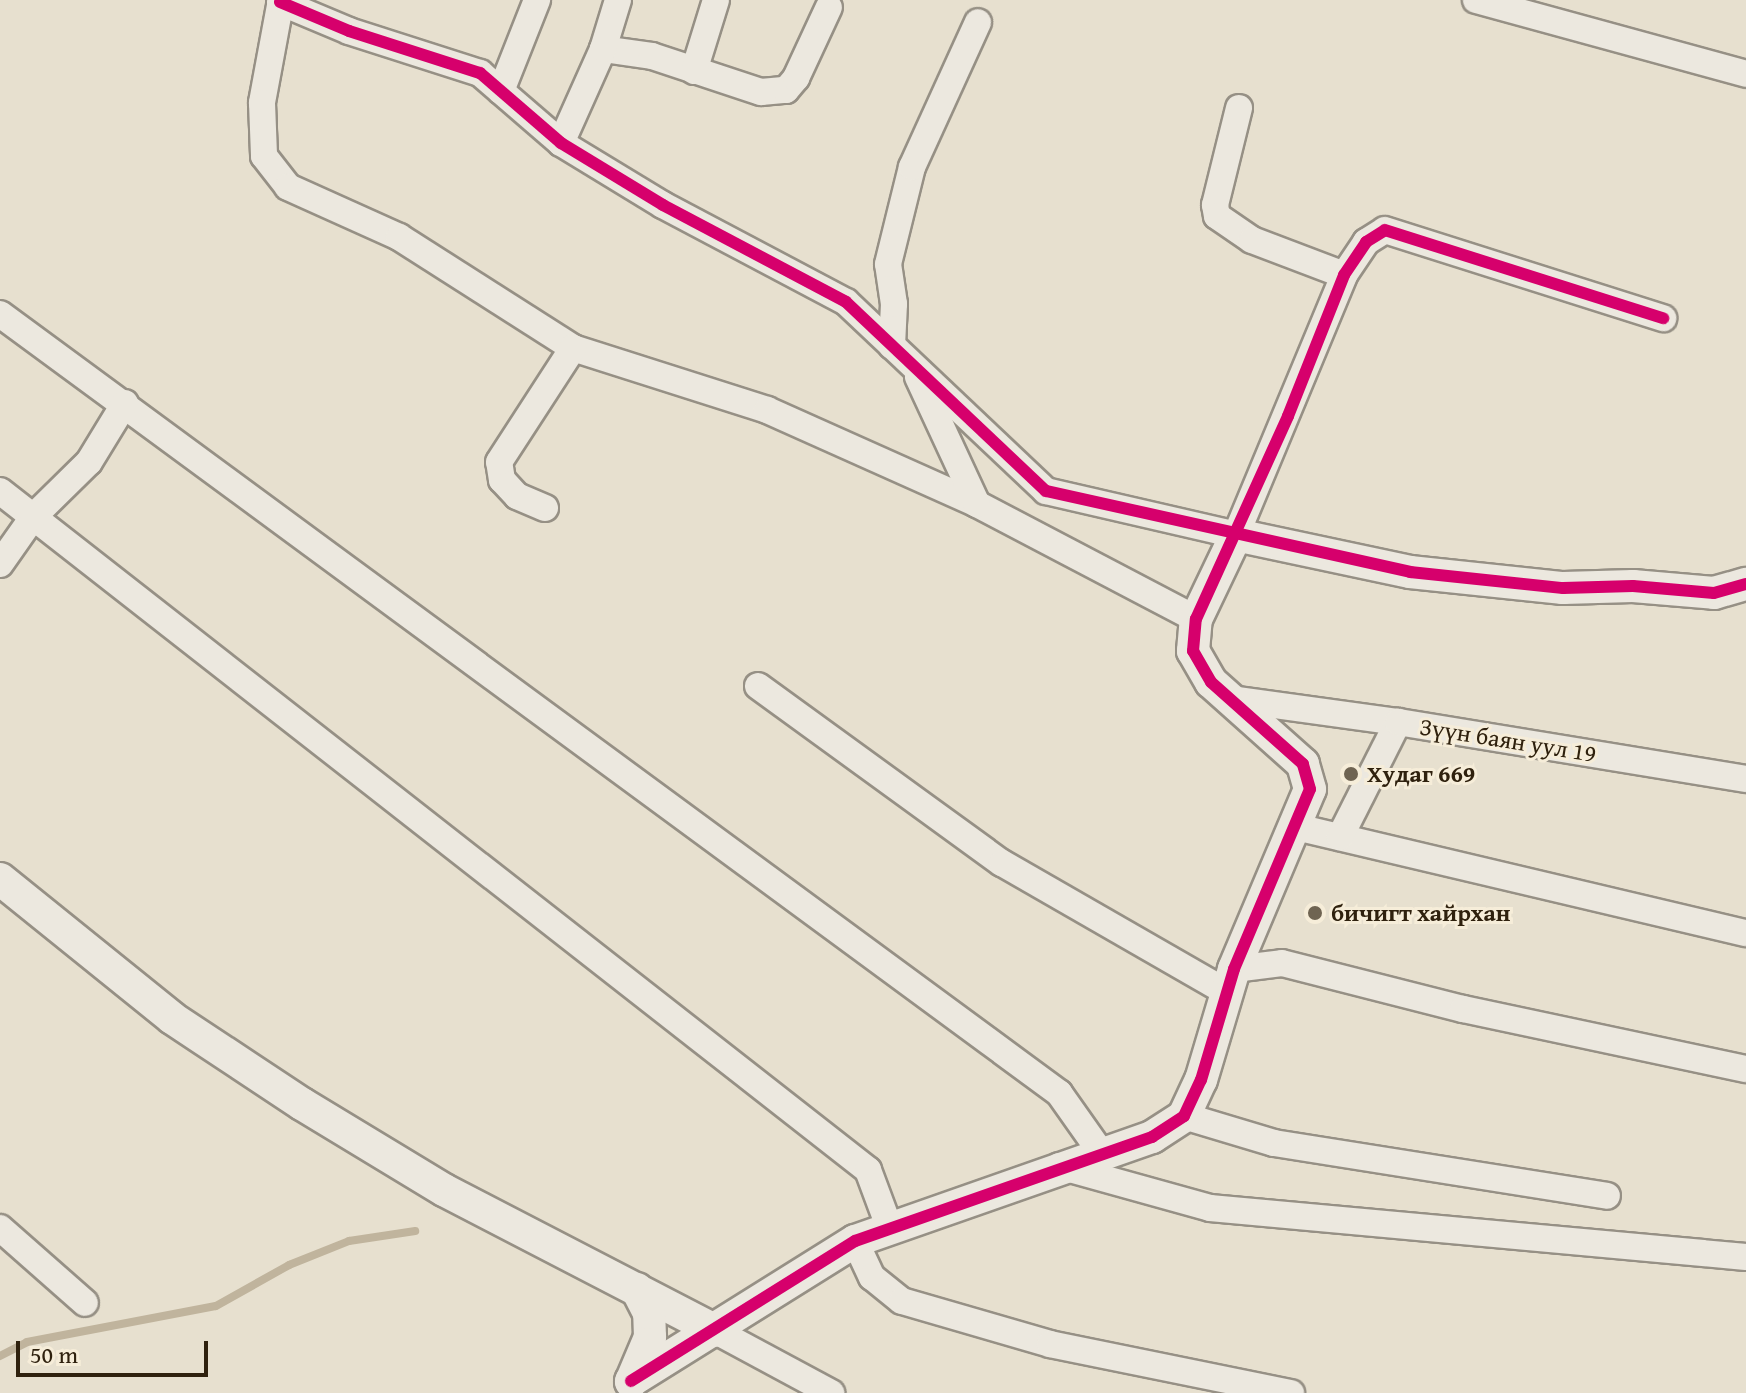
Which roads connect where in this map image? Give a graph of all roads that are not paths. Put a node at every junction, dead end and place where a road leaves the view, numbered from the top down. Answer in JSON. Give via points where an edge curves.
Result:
{"nodes":[{"id":1,"x":537,"y":0,"type":"edge"},
{"id":2,"x":618,"y":0,"type":"edge"},
{"id":3,"x":716,"y":0,"type":"edge"},
{"id":4,"x":1476,"y":0,"type":"edge"},
{"id":5,"x":280,"y":1,"type":"edge"},
{"id":6,"x":829,"y":7,"type":"dead end"},
{"id":7,"x":978,"y":22,"type":"dead end"},
{"id":8,"x":603,"y":49,"type":"junction"},
{"id":9,"x":694,"y":71,"type":"junction"},
{"id":10,"x":1746,"y":74,"type":"edge"},
{"id":11,"x":501,"y":91,"type":"junction"},
{"id":12,"x":1239,"y":108,"type":"dead end"},
{"id":13,"x":561,"y":143,"type":"junction"},
{"id":14,"x":1344,"y":275,"type":"junction"},
{"id":15,"x":0,"y":314,"type":"edge"},
{"id":16,"x":1663,"y":318,"type":"dead end"},
{"id":17,"x":573,"y":348,"type":"junction"},
{"id":18,"x":902,"y":354,"type":"junction"},
{"id":19,"x":125,"y":403,"type":"junction"},
{"id":20,"x":0,"y":491,"type":"edge"},
{"id":21,"x":977,"y":504,"type":"junction"},
{"id":22,"x":545,"y":508,"type":"dead end"},
{"id":23,"x":33,"y":517,"type":"junction"},
{"id":24,"x":1236,"y":535,"type":"junction"},
{"id":25,"x":0,"y":564,"type":"edge"},
{"id":26,"x":1746,"y":584,"type":"edge"},
{"id":27,"x":1196,"y":619,"type":"junction"},
{"id":28,"x":758,"y":686,"type":"dead end"},
{"id":29,"x":1230,"y":699,"type":"junction"},
{"id":30,"x":1398,"y":722,"type":"junction"},
{"id":31,"x":1746,"y":779,"type":"edge"},
{"id":32,"x":1292,"y":826,"type":"junction"},
{"id":33,"x":1340,"y":837,"type":"junction"},
{"id":34,"x":0,"y":879,"type":"edge"},
{"id":35,"x":1746,"y":933,"type":"edge"},
{"id":36,"x":1230,"y":980,"type":"junction"},
{"id":37,"x":1746,"y":1069,"type":"edge"},
{"id":38,"x":1184,"y":1116,"type":"junction"},
{"id":39,"x":1102,"y":1154,"type":"junction"},
{"id":40,"x":1059,"y":1166,"type":"junction"},
{"id":41,"x":1607,"y":1196,"type":"dead end"},
{"id":42,"x":0,"y":1228,"type":"edge"},
{"id":43,"x":890,"y":1229,"type":"junction"},
{"id":44,"x":855,"y":1241,"type":"junction"},
{"id":45,"x":1746,"y":1257,"type":"edge"},
{"id":46,"x":637,"y":1289,"type":"junction"},
{"id":47,"x":85,"y":1303,"type":"dead end"},
{"id":48,"x":716,"y":1331,"type":"junction"},
{"id":49,"x":626,"y":1387,"type":"edge"},
{"id":50,"x":831,"y":1393,"type":"edge"},
{"id":51,"x":1291,"y":1393,"type":"edge"}],
"edges":[{"from":1,"to":11,"type":"street"},
{"from":2,"to":8,"type":"street"},
{"from":3,"to":9,"type":"street"},
{"from":4,"to":10,"type":"street"},
{"from":5,"to":11,"type":"street","via":[[349,31],[480,73]]},
{"from":5,"to":17,"type":"street","via":[[262,103],[263,143],[264,156],[288,187],[399,237]]},
{"from":6,"to":9,"type":"street","via":[[786,90],[761,92]]},
{"from":7,"to":18,"type":"street","via":[[912,167],[888,264]]},
{"from":8,"to":9,"type":"street","via":[[652,56]]},
{"from":8,"to":13,"type":"street"},
{"from":11,"to":13,"type":"street"},
{"from":12,"to":14,"type":"street","via":[[1215,205],[1217,216],[1252,240]]},
{"from":13,"to":18,"type":"street","via":[[663,205],[846,302]]},
{"from":14,"to":16,"type":"street","via":[[1366,242],[1385,230]]},
{"from":14,"to":24,"type":"street"},
{"from":15,"to":19,"type":"street"},
{"from":17,"to":21,"type":"street","via":[[767,410]]},
{"from":17,"to":22,"type":"street","via":[[499,462],[502,480],[517,496]]},
{"from":18,"to":21,"type":"street"},
{"from":18,"to":24,"type":"street","via":[[1046,491]]},
{"from":19,"to":23,"type":"street","via":[[89,462]]},
{"from":19,"to":39,"type":"street","via":[[1059,1093]]},
{"from":20,"to":23,"type":"street"},
{"from":21,"to":27,"type":"street"},
{"from":23,"to":25,"type":"street"},
{"from":23,"to":43,"type":"street","via":[[868,1170]]},
{"from":24,"to":26,"type":"street","via":[[1410,572],[1563,588],[1633,586],[1714,593]]},
{"from":24,"to":27,"type":"street"},
{"from":27,"to":29,"type":"street","via":[[1193,651],[1211,682]]},
{"from":28,"to":36,"type":"street","via":[[1002,863]]},
{"from":29,"to":30,"type":"street"},
{"from":29,"to":32,"type":"street","via":[[1303,764],[1310,789]]},
{"from":30,"to":31,"type":"street","name":"Зүүн баян уул 19"},
{"from":30,"to":33,"type":"street","name":"Зүүн баян уул 19"},
{"from":32,"to":33,"type":"street"},
{"from":32,"to":36,"type":"street"},
{"from":33,"to":35,"type":"street"},
{"from":34,"to":46,"type":"street","via":[[172,1018],[302,1104],[444,1190]]},
{"from":36,"to":37,"type":"street","via":[[1282,963],[1463,1009]]},
{"from":36,"to":38,"type":"street","via":[[1201,1080]]},
{"from":38,"to":39,"type":"street","via":[[1152,1137]]},
{"from":38,"to":41,"type":"street","via":[[1274,1143]]},
{"from":39,"to":40,"type":"street"},
{"from":40,"to":43,"type":"street"},
{"from":40,"to":45,"type":"street","via":[[1210,1208]]},
{"from":42,"to":47,"type":"street"},
{"from":43,"to":44,"type":"street"},
{"from":44,"to":48,"type":"street"},
{"from":44,"to":51,"type":"street","via":[[872,1277],[902,1301],[1050,1344]]},
{"from":46,"to":48,"type":"street"},
{"from":46,"to":49,"type":"street","via":[[649,1313],[650,1337]]},
{"from":48,"to":49,"type":"street"},
{"from":48,"to":50,"type":"street"}]}
